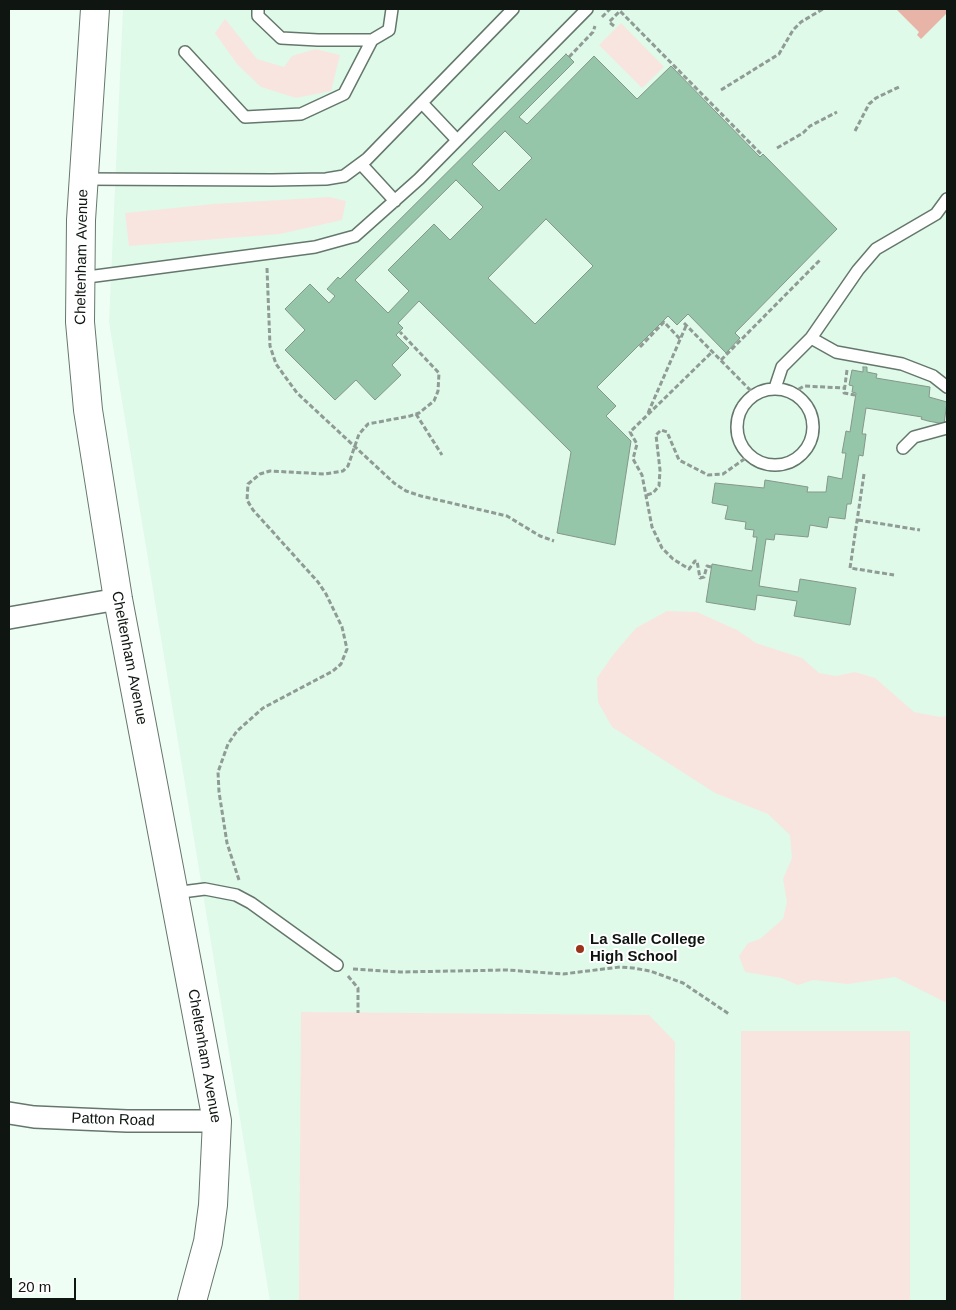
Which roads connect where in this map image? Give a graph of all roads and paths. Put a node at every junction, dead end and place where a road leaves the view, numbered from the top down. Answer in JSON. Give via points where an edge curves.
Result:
{"nodes":[{"id":1,"x":96,"y":9,"type":"edge"},
{"id":2,"x":258,"y":9,"type":"edge"},
{"id":3,"x":392,"y":9,"type":"edge"},
{"id":4,"x":513,"y":9,"type":"edge"},
{"id":5,"x":587,"y":9,"type":"edge"},
{"id":6,"x":823,"y":9,"type":"edge"},
{"id":7,"x":618,"y":10,"type":"edge"},
{"id":8,"x":614,"y":26,"type":"dead end"},
{"id":9,"x":372,"y":40,"type":"junction"},
{"id":10,"x":185,"y":52,"type":"dead end"},
{"id":11,"x":901,"y":86,"type":"dead end"},
{"id":12,"x":721,"y":90,"type":"dead end"},
{"id":13,"x":422,"y":103,"type":"junction"},
{"id":14,"x":837,"y":112,"type":"dead end"},
{"id":15,"x":855,"y":131,"type":"dead end"},
{"id":16,"x":457,"y":140,"type":"junction"},
{"id":17,"x":777,"y":148,"type":"dead end"},
{"id":18,"x":761,"y":154,"type":"dead end"},
{"id":19,"x":361,"y":164,"type":"junction"},
{"id":20,"x":84,"y":179,"type":"junction"},
{"id":21,"x":947,"y":199,"type":"edge"},
{"id":22,"x":395,"y":201,"type":"junction"},
{"id":23,"x":265,"y":254,"type":"junction"},
{"id":24,"x":820,"y":260,"type":"dead end"},
{"id":25,"x":80,"y":278,"type":"junction"},
{"id":26,"x":400,"y":332,"type":"dead end"},
{"id":27,"x":811,"y":338,"type":"junction"},
{"id":28,"x":680,"y":339,"type":"junction"},
{"id":29,"x":640,"y":347,"type":"dead end"},
{"id":30,"x":712,"y":352,"type":"junction"},
{"id":31,"x":850,"y":354,"type":"junction"},
{"id":32,"x":720,"y":360,"type":"junction"},
{"id":33,"x":947,"y":387,"type":"edge"},
{"id":34,"x":775,"y":388,"type":"junction"},
{"id":35,"x":844,"y":388,"type":"junction"},
{"id":36,"x":792,"y":393,"type":"junction"},
{"id":37,"x":755,"y":395,"type":"junction"},
{"id":38,"x":855,"y":395,"type":"dead end"},
{"id":39,"x":416,"y":414,"type":"junction"},
{"id":40,"x":647,"y":416,"type":"junction"},
{"id":41,"x":947,"y":428,"type":"edge"},
{"id":42,"x":355,"y":447,"type":"junction"},
{"id":43,"x":903,"y":448,"type":"dead end"},
{"id":44,"x":442,"y":454,"type":"dead end"},
{"id":45,"x":750,"y":455,"type":"junction"},
{"id":46,"x":864,"y":474,"type":"dead end"},
{"id":47,"x":647,"y":495,"type":"junction"},
{"id":48,"x":858,"y":520,"type":"junction"},
{"id":49,"x":920,"y":530,"type":"dead end"},
{"id":50,"x":554,"y":541,"type":"dead end"},
{"id":51,"x":711,"y":567,"type":"dead end"},
{"id":52,"x":894,"y":575,"type":"dead end"},
{"id":53,"x":118,"y":599,"type":"junction"},
{"id":54,"x":9,"y":618,"type":"edge"},
{"id":55,"x":174,"y":893,"type":"junction"},
{"id":56,"x":251,"y":903,"type":"junction"},
{"id":57,"x":337,"y":965,"type":"junction"},
{"id":58,"x":358,"y":1013,"type":"dead end"},
{"id":59,"x":729,"y":1014,"type":"dead end"},
{"id":60,"x":9,"y":1113,"type":"edge"},
{"id":61,"x":217,"y":1122,"type":"junction"},
{"id":62,"x":192,"y":1301,"type":"edge"}],
"edges":[{"from":1,"to":20,"type":"main road","name":"Cheltenham Avenue"},
{"from":2,"to":9,"type":"lane","via":[[258,16],[281,38]]},
{"from":3,"to":9,"type":"lane","via":[[389,30]]},
{"from":4,"to":13,"type":"lane"},
{"from":5,"to":16,"type":"lane"},
{"from":6,"to":12,"type":"path","via":[[800,22],[779,54]]},
{"from":7,"to":8,"type":"path","via":[[609,22]]},
{"from":7,"to":18,"type":"path"},
{"from":9,"to":10,"type":"lane","via":[[344,94],[301,114],[245,117]]},
{"from":11,"to":15,"type":"path","via":[[869,104]]},
{"from":13,"to":16,"type":"lane"},
{"from":13,"to":19,"type":"lane"},
{"from":14,"to":17,"type":"path"},
{"from":16,"to":22,"type":"lane"},
{"from":19,"to":20,"type":"lane","via":[[344,176],[326,179]]},
{"from":19,"to":22,"type":"lane"},
{"from":20,"to":25,"type":"main road","name":"Cheltenham Avenue"},
{"from":21,"to":27,"type":"lane","via":[[936,214],[876,249]]},
{"from":22,"to":23,"type":"lane","via":[[364,229],[344,240]]},
{"from":23,"to":25,"type":"lane"},
{"from":23,"to":42,"type":"path","via":[[270,346],[276,364],[297,393]]},
{"from":24,"to":32,"type":"path"},
{"from":25,"to":53,"type":"main road","name":"Cheltenham Avenue","via":[[80,322],[88,410]]},
{"from":26,"to":39,"type":"path","via":[[439,373],[434,401]]},
{"from":27,"to":31,"type":"lane","via":[[831,350]]},
{"from":27,"to":34,"type":"lane","via":[[782,367]]},
{"from":28,"to":29,"type":"path","via":[[664,322]]},
{"from":28,"to":30,"type":"path","via":[[685,324]]},
{"from":28,"to":40,"type":"path"},
{"from":30,"to":32,"type":"path"},
{"from":30,"to":40,"type":"path"},
{"from":31,"to":33,"type":"lane","via":[[902,364],[933,376]]},
{"from":31,"to":35,"type":"path"},
{"from":32,"to":37,"type":"path"},
{"from":34,"to":36,"type":"lane"},
{"from":34,"to":37,"type":"lane"},
{"from":35,"to":36,"type":"path","via":[[804,386]]},
{"from":35,"to":38,"type":"path","via":[[844,393]]},
{"from":36,"to":45,"type":"lane","via":[[805,403],[814,424],[807,448],[798,457],[780,464],[761,462]]},
{"from":37,"to":45,"type":"lane","via":[[742,407],[738,419],[737,433]]},
{"from":39,"to":42,"type":"path","via":[[368,424],[359,434]]},
{"from":39,"to":44,"type":"path"},
{"from":40,"to":47,"type":"path","via":[[630,432],[637,444],[633,459]]},
{"from":41,"to":43,"type":"lane","via":[[914,436]]},
{"from":42,"to":50,"type":"path","via":[[406,491],[507,516]]},
{"from":42,"to":56,"type":"path","via":[[343,471],[325,474],[270,471],[253,478],[246,492],[253,510],[326,594],[342,627],[347,649],[341,664],[333,671],[276,700],[248,720],[237,731],[222,758],[218,772],[219,792],[226,835],[238,876]]},
{"from":45,"to":47,"type":"path","via":[[723,474],[708,475],[679,460],[666,432],[660,430],[656,435],[660,470],[658,486]]},
{"from":46,"to":48,"type":"path"},
{"from":47,"to":51,"type":"path","via":[[652,527],[667,554],[689,569],[694,560],[697,561],[700,578],[704,577],[707,566]]},
{"from":48,"to":49,"type":"path"},
{"from":48,"to":52,"type":"path","via":[[850,568]]},
{"from":53,"to":54,"type":"street"},
{"from":53,"to":55,"type":"main road","name":"Cheltenham Avenue"},
{"from":55,"to":56,"type":"lane","via":[[205,889],[225,892]]},
{"from":55,"to":61,"type":"main road","name":"Cheltenham Avenue"},
{"from":56,"to":57,"type":"lane"},
{"from":57,"to":58,"type":"path","via":[[358,988]]},
{"from":57,"to":59,"type":"path","via":[[400,972],[507,970],[563,974],[633,968],[683,983]]},
{"from":60,"to":61,"type":"street","name":"Patton Road","via":[[34,1117]]},
{"from":61,"to":62,"type":"main road","name":"Cheltenham Avenue","via":[[208,1242]]}]}
